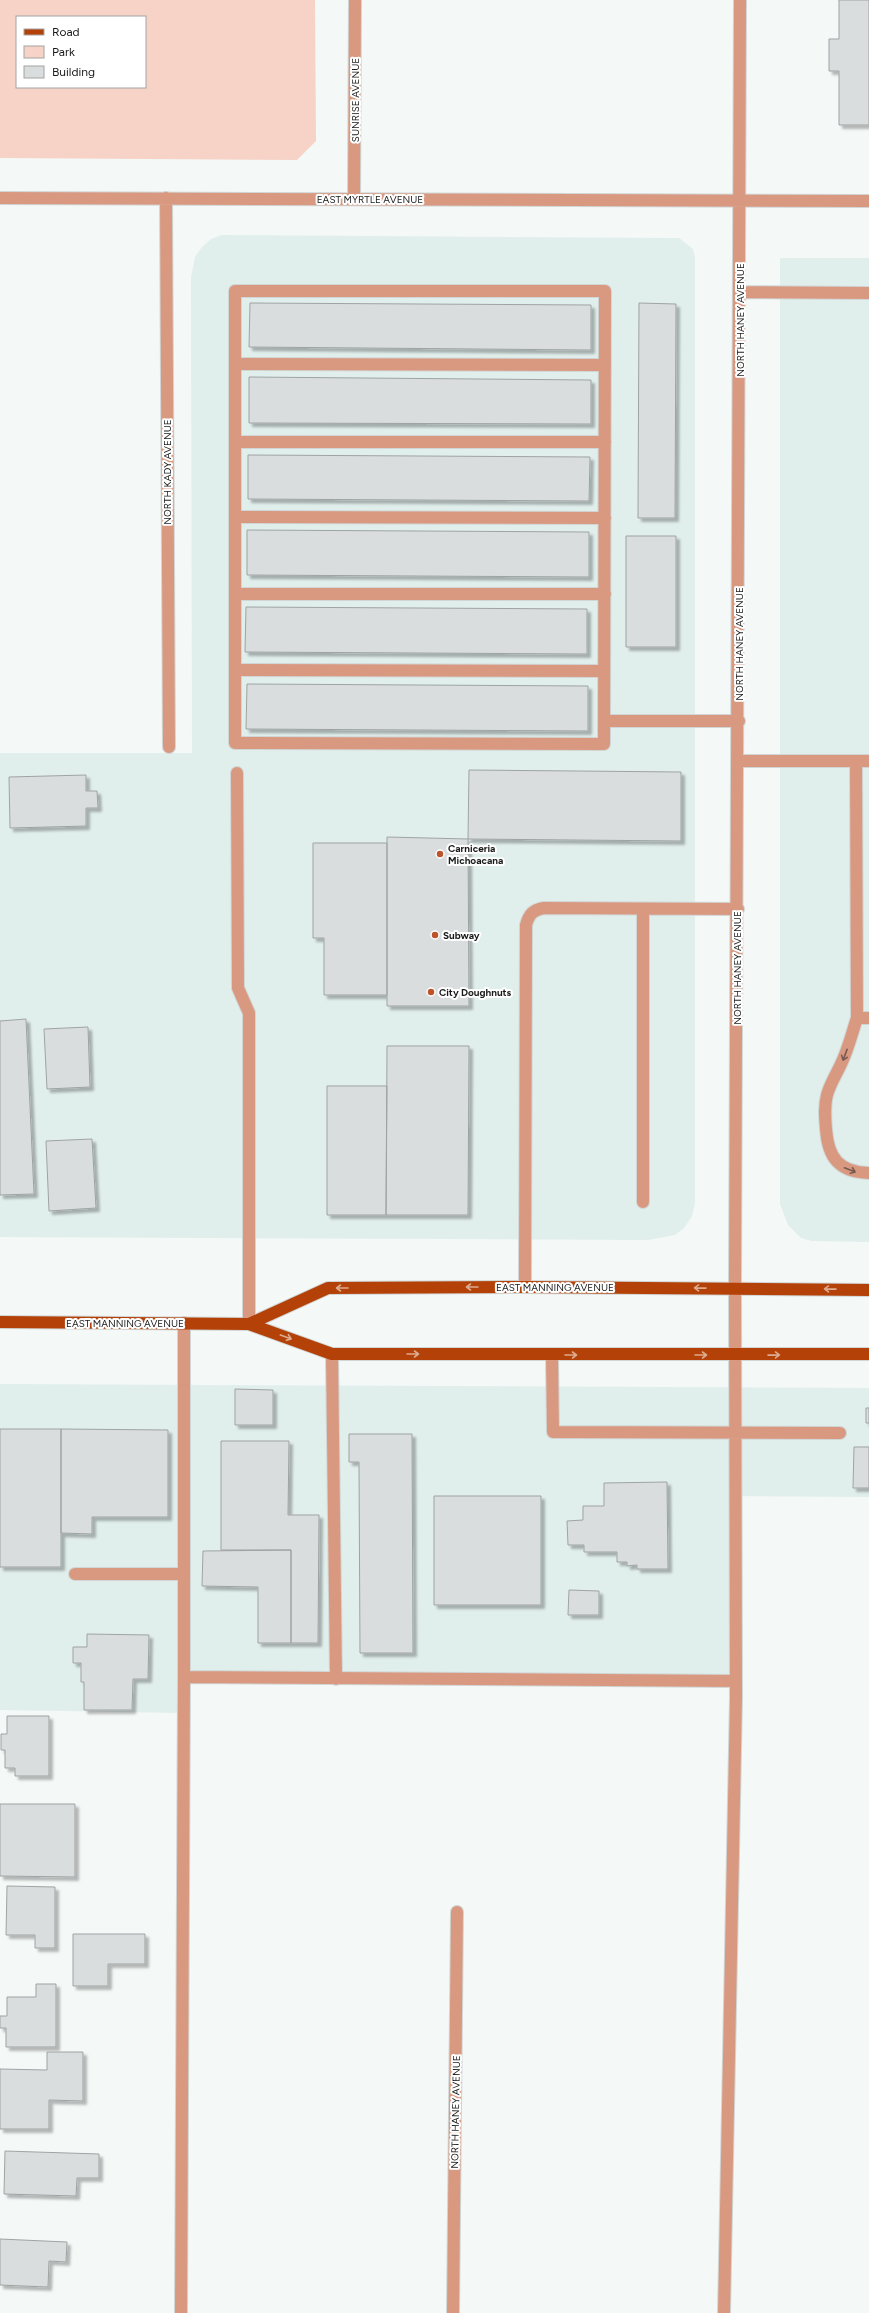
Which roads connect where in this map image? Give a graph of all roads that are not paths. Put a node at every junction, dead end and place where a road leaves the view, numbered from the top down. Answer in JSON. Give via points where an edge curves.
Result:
{"nodes":[{"id":1,"x":355,"y":0,"type":"edge"},
{"id":2,"x":740,"y":0,"type":"edge"},
{"id":3,"x":0,"y":198,"type":"edge"},
{"id":4,"x":166,"y":198,"type":"junction"},
{"id":5,"x":354,"y":199,"type":"junction"},
{"id":6,"x":740,"y":200,"type":"junction"},
{"id":7,"x":869,"y":201,"type":"edge"},
{"id":8,"x":740,"y":292,"type":"junction"},
{"id":9,"x":869,"y":293,"type":"edge"},
{"id":10,"x":235,"y":364,"type":"junction"},
{"id":11,"x":605,"y":365,"type":"junction"},
{"id":12,"x":234,"y":442,"type":"junction"},
{"id":13,"x":604,"y":442,"type":"junction"},
{"id":14,"x":235,"y":517,"type":"junction"},
{"id":15,"x":604,"y":518,"type":"junction"},
{"id":16,"x":235,"y":594,"type":"junction"},
{"id":17,"x":604,"y":594,"type":"junction"},
{"id":18,"x":234,"y":670,"type":"junction"},
{"id":19,"x":604,"y":671,"type":"junction"},
{"id":20,"x":604,"y":721,"type":"junction"},
{"id":21,"x":739,"y":721,"type":"junction"},
{"id":22,"x":169,"y":747,"type":"dead end"},
{"id":23,"x":739,"y":761,"type":"junction"},
{"id":24,"x":869,"y":761,"type":"edge"},
{"id":25,"x":856,"y":762,"type":"junction"},
{"id":26,"x":238,"y":773,"type":"dead end"},
{"id":27,"x":643,"y":909,"type":"junction"},
{"id":28,"x":738,"y":909,"type":"junction"},
{"id":29,"x":863,"y":1018,"type":"edge"},
{"id":30,"x":869,"y":1173,"type":"edge"},
{"id":31,"x":643,"y":1202,"type":"dead end"},
{"id":32,"x":525,"y":1287,"type":"junction"},
{"id":33,"x":735,"y":1288,"type":"junction"},
{"id":34,"x":869,"y":1290,"type":"edge"},
{"id":35,"x":0,"y":1322,"type":"edge"},
{"id":36,"x":184,"y":1323,"type":"junction"},
{"id":37,"x":250,"y":1324,"type":"junction"},
{"id":38,"x":332,"y":1354,"type":"junction"},
{"id":39,"x":869,"y":1354,"type":"edge"},
{"id":40,"x":552,"y":1355,"type":"junction"},
{"id":41,"x":735,"y":1355,"type":"junction"},
{"id":42,"x":736,"y":1432,"type":"junction"},
{"id":43,"x":840,"y":1433,"type":"dead end"},
{"id":44,"x":75,"y":1574,"type":"dead end"},
{"id":45,"x":184,"y":1574,"type":"junction"},
{"id":46,"x":184,"y":1678,"type":"junction"},
{"id":47,"x":336,"y":1679,"type":"junction"},
{"id":48,"x":736,"y":1681,"type":"junction"},
{"id":49,"x":457,"y":1912,"type":"dead end"},
{"id":50,"x":181,"y":2313,"type":"edge"},
{"id":51,"x":453,"y":2313,"type":"edge"},
{"id":52,"x":724,"y":2313,"type":"edge"}],
"edges":[{"from":1,"to":5,"type":"street","name":"SUNRISE AVENUE"},
{"from":2,"to":6,"type":"street","name":"NORTH HANEY AVENUE"},
{"from":3,"to":4,"type":"street","name":"EAST MYRTLE AVENUE"},
{"from":4,"to":5,"type":"street","name":"EAST MYRTLE AVENUE"},
{"from":4,"to":22,"type":"street","name":"NORTH KADY AVENUE"},
{"from":5,"to":6,"type":"street","name":"EAST MYRTLE AVENUE"},
{"from":6,"to":7,"type":"street","name":"EAST MYRTLE AVENUE"},
{"from":6,"to":8,"type":"street","name":"NORTH HANEY AVENUE"},
{"from":8,"to":9,"type":"street"},
{"from":8,"to":21,"type":"street","name":"NORTH HANEY AVENUE"},
{"from":10,"to":11,"type":"street"},
{"from":10,"to":11,"type":"street","via":[[235,291],[605,291]]},
{"from":10,"to":12,"type":"street"},
{"from":11,"to":13,"type":"street"},
{"from":12,"to":13,"type":"street"},
{"from":12,"to":14,"type":"street"},
{"from":13,"to":15,"type":"street"},
{"from":14,"to":15,"type":"street"},
{"from":14,"to":16,"type":"street"},
{"from":15,"to":17,"type":"street"},
{"from":16,"to":17,"type":"street"},
{"from":16,"to":18,"type":"street"},
{"from":17,"to":19,"type":"street"},
{"from":18,"to":19,"type":"street"},
{"from":18,"to":20,"type":"street","via":[[234,743],[604,744]]},
{"from":19,"to":20,"type":"street"},
{"from":20,"to":21,"type":"street"},
{"from":21,"to":23,"type":"street","name":"NORTH HANEY AVENUE"},
{"from":23,"to":25,"type":"street"},
{"from":23,"to":28,"type":"street","name":"NORTH HANEY AVENUE"},
{"from":24,"to":25,"type":"street"},
{"from":25,"to":29,"type":"street"},
{"from":26,"to":37,"type":"street","via":[[238,988],[249,1013]]},
{"from":27,"to":28,"type":"street"},
{"from":27,"to":31,"type":"street"},
{"from":27,"to":32,"type":"street","via":[[544,908],[535,910],[529,916],[526,925]]},
{"from":28,"to":33,"type":"street","name":"NORTH HANEY AVENUE"},
{"from":29,"to":30,"type":"street","one_way":true,"via":[[827,1094],[824,1107],[826,1139],[836,1162],[855,1172]]},
{"from":33,"to":32,"type":"main road","name":"EAST MANNING AVENUE","one_way":true},
{"from":32,"to":37,"type":"main road","name":"EAST MANNING AVENUE","one_way":true,"via":[[328,1288]]},
{"from":34,"to":33,"type":"main road","name":"EAST MANNING AVENUE","one_way":true},
{"from":33,"to":41,"type":"street","name":"NORTH HANEY AVENUE"},
{"from":35,"to":36,"type":"main road","name":"EAST MANNING AVENUE"},
{"from":36,"to":37,"type":"main road","name":"EAST MANNING AVENUE"},
{"from":36,"to":45,"type":"street"},
{"from":37,"to":38,"type":"main road","name":"EAST MANNING AVENUE","one_way":true},
{"from":38,"to":40,"type":"main road","name":"EAST MANNING AVENUE","one_way":true},
{"from":38,"to":47,"type":"street"},
{"from":41,"to":39,"type":"main road","name":"EAST MANNING AVENUE","one_way":true},
{"from":40,"to":41,"type":"main road","name":"EAST MANNING AVENUE","one_way":true},
{"from":40,"to":42,"type":"street","via":[[553,1432]]},
{"from":41,"to":42,"type":"street","name":"NORTH HANEY AVENUE"},
{"from":42,"to":43,"type":"street"},
{"from":42,"to":48,"type":"street","name":"NORTH HANEY AVENUE"},
{"from":44,"to":45,"type":"street"},
{"from":45,"to":46,"type":"street"},
{"from":46,"to":47,"type":"street"},
{"from":46,"to":50,"type":"street"},
{"from":47,"to":48,"type":"street"},
{"from":48,"to":52,"type":"street","name":"NORTH HANEY AVENUE"},
{"from":49,"to":51,"type":"street","name":"NORTH HANEY AVENUE"}]}
